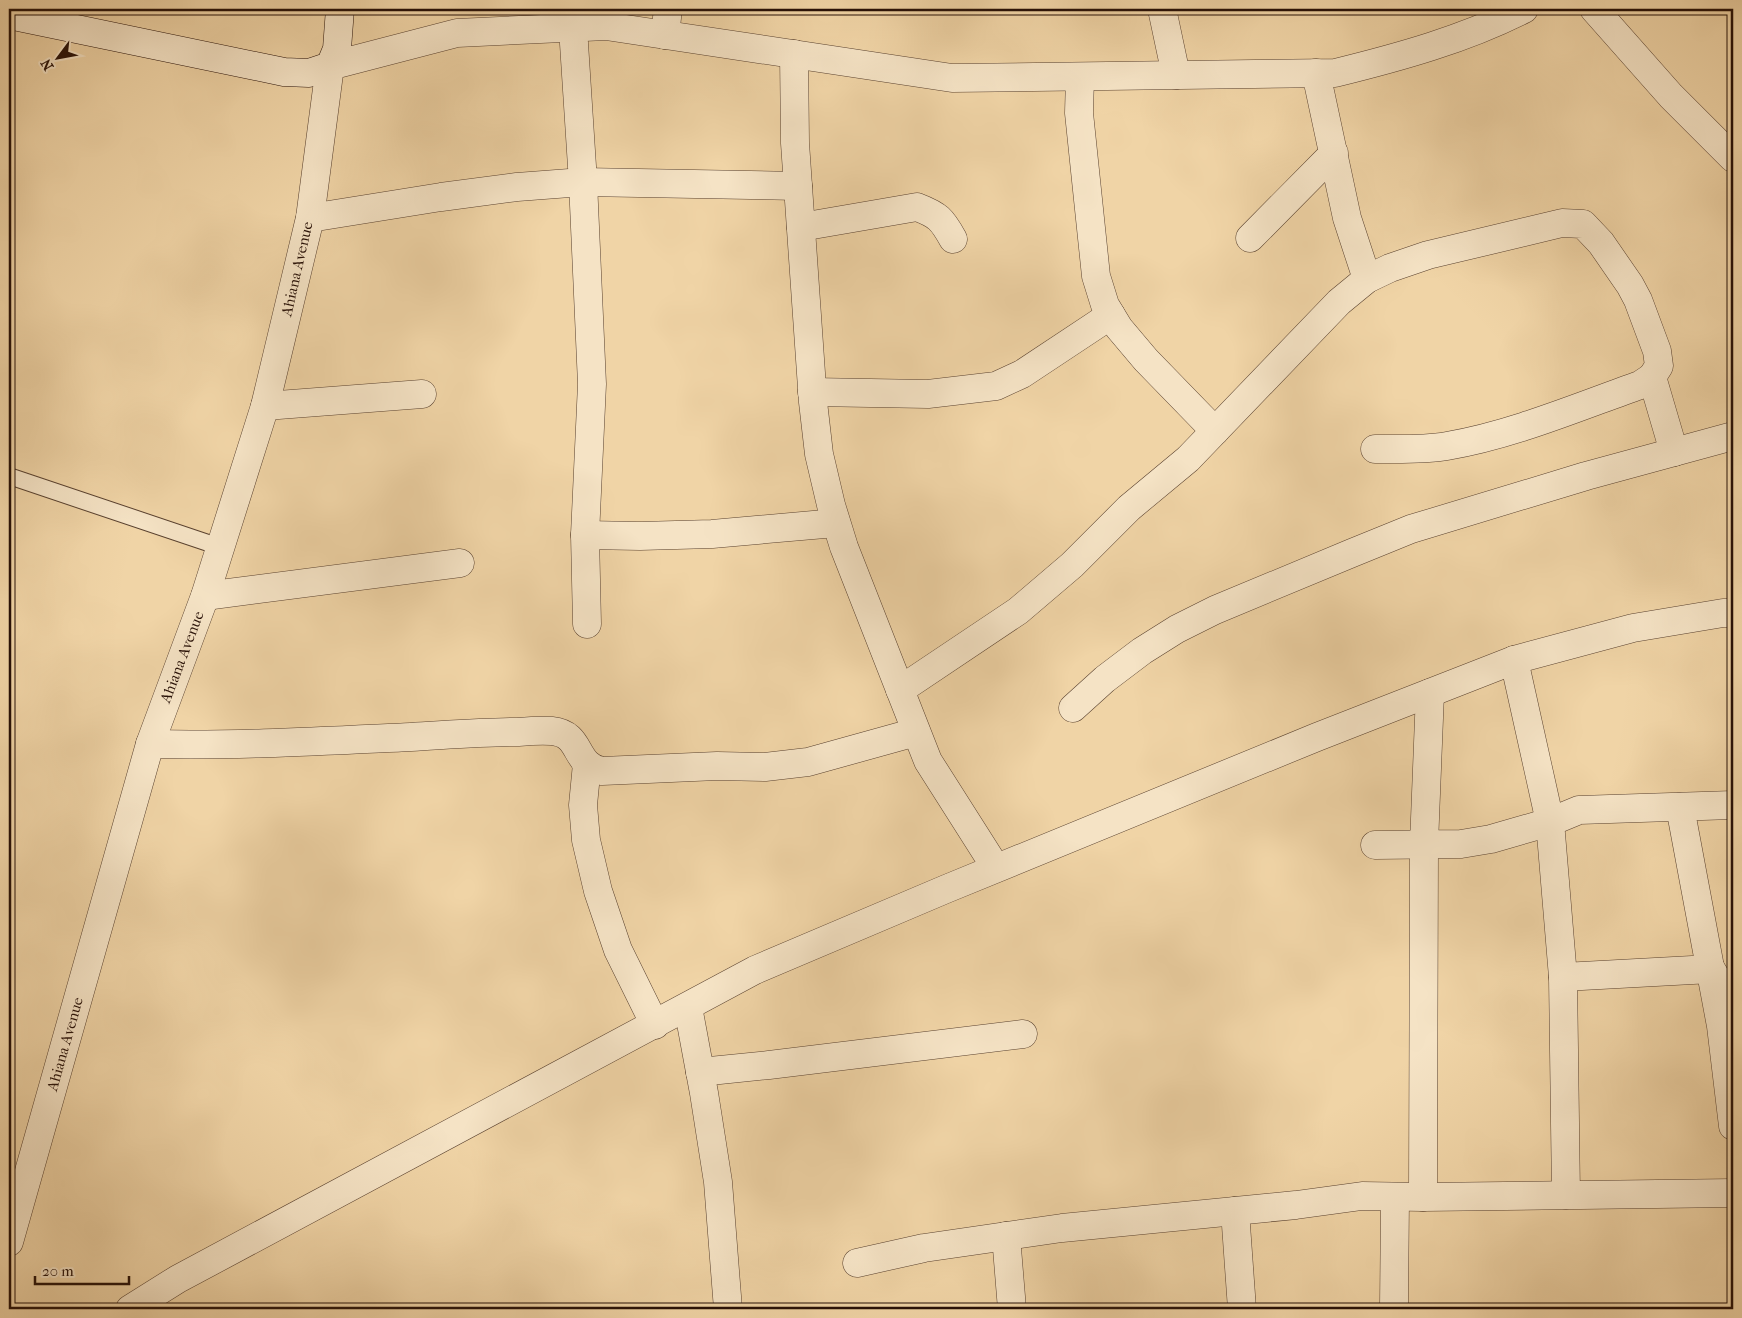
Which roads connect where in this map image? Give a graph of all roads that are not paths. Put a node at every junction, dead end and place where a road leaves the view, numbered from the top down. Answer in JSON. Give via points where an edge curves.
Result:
{"nodes":[{"id":1,"x":340,"y":9,"type":"edge"},
{"id":2,"x":668,"y":9,"type":"edge"},
{"id":3,"x":1162,"y":9,"type":"edge"},
{"id":4,"x":1524,"y":9,"type":"edge"},
{"id":5,"x":1594,"y":9,"type":"edge"},
{"id":6,"x":9,"y":15,"type":"edge"},
{"id":7,"x":557,"y":22,"type":"edge"},
{"id":8,"x":665,"y":35,"type":"junction"},
{"id":9,"x":794,"y":54,"type":"junction"},
{"id":10,"x":330,"y":66,"type":"junction"},
{"id":11,"x":1316,"y":73,"type":"junction"},
{"id":12,"x":1176,"y":75,"type":"junction"},
{"id":13,"x":1080,"y":76,"type":"junction"},
{"id":14,"x":1334,"y":154,"type":"junction"},
{"id":15,"x":1733,"y":158,"type":"edge"},
{"id":16,"x":583,"y":182,"type":"junction"},
{"id":17,"x":798,"y":186,"type":"junction"},
{"id":18,"x":310,"y":218,"type":"junction"},
{"id":19,"x":801,"y":227,"type":"junction"},
{"id":20,"x":1250,"y":238,"type":"dead end"},
{"id":21,"x":953,"y":239,"type":"dead end"},
{"id":22,"x":1367,"y":280,"type":"junction"},
{"id":23,"x":1111,"y":315,"type":"junction"},
{"id":24,"x":1652,"y":377,"type":"junction"},
{"id":25,"x":812,"y":392,"type":"junction"},
{"id":26,"x":422,"y":394,"type":"dead end"},
{"id":27,"x":264,"y":406,"type":"junction"},
{"id":28,"x":1215,"y":431,"type":"junction"},
{"id":29,"x":1733,"y":436,"type":"edge"},
{"id":30,"x":1375,"y":449,"type":"dead end"},
{"id":31,"x":1674,"y":452,"type":"junction"},
{"id":32,"x":9,"y":476,"type":"edge"},
{"id":33,"x":836,"y":523,"type":"junction"},
{"id":34,"x":586,"y":536,"type":"junction"},
{"id":35,"x":220,"y":547,"type":"junction"},
{"id":36,"x":460,"y":563,"type":"dead end"},
{"id":37,"x":205,"y":596,"type":"junction"},
{"id":38,"x":1733,"y":613,"type":"edge"},
{"id":39,"x":587,"y":624,"type":"dead end"},
{"id":40,"x":1514,"y":660,"type":"junction"},
{"id":41,"x":900,"y":690,"type":"junction"},
{"id":42,"x":1430,"y":693,"type":"junction"},
{"id":43,"x":1073,"y":708,"type":"dead end"},
{"id":44,"x":916,"y":732,"type":"junction"},
{"id":45,"x":150,"y":744,"type":"junction"},
{"id":46,"x":587,"y":764,"type":"junction"},
{"id":47,"x":1733,"y":805,"type":"edge"},
{"id":48,"x":1680,"y":806,"type":"junction"},
{"id":49,"x":1550,"y":822,"type":"junction"},
{"id":50,"x":1424,"y":844,"type":"junction"},
{"id":51,"x":1375,"y":845,"type":"dead end"},
{"id":52,"x":996,"y":868,"type":"junction"},
{"id":53,"x":1711,"y":969,"type":"junction"},
{"id":54,"x":1563,"y":977,"type":"junction"},
{"id":55,"x":1733,"y":985,"type":"edge"},
{"id":56,"x":688,"y":1007,"type":"junction"},
{"id":57,"x":655,"y":1025,"type":"junction"},
{"id":58,"x":1023,"y":1034,"type":"dead end"},
{"id":59,"x":700,"y":1072,"type":"junction"},
{"id":60,"x":1733,"y":1126,"type":"edge"},
{"id":61,"x":1733,"y":1193,"type":"edge"},
{"id":62,"x":1566,"y":1195,"type":"junction"},
{"id":63,"x":1395,"y":1197,"type":"junction"},
{"id":64,"x":1423,"y":1197,"type":"junction"},
{"id":65,"x":1235,"y":1211,"type":"junction"},
{"id":66,"x":1006,"y":1236,"type":"junction"},
{"id":67,"x":9,"y":1242,"type":"edge"},
{"id":68,"x":857,"y":1263,"type":"dead end"},
{"id":69,"x":130,"y":1309,"type":"edge"},
{"id":70,"x":728,"y":1309,"type":"edge"},
{"id":71,"x":1012,"y":1309,"type":"edge"},
{"id":72,"x":1242,"y":1309,"type":"edge"},
{"id":73,"x":1394,"y":1309,"type":"edge"}],
"edges":[{"from":1,"to":10,"type":"street","name":"Ahiana Avenue","via":[[337,49]]},
{"from":2,"to":8,"type":"street"},
{"from":3,"to":12,"type":"street"},
{"from":4,"to":11,"type":"street","via":[[1500,21],[1397,58]]},
{"from":5,"to":15,"type":"street","via":[[1671,96]]},
{"from":6,"to":10,"type":"street","via":[[284,72],[309,73]]},
{"from":7,"to":8,"type":"street"},
{"from":7,"to":10,"type":"street","via":[[457,33]]},
{"from":7,"to":16,"type":"street"},
{"from":8,"to":9,"type":"street"},
{"from":9,"to":13,"type":"street","via":[[952,78]]},
{"from":9,"to":17,"type":"street"},
{"from":10,"to":18,"type":"street","name":"Ahiana Avenue"},
{"from":11,"to":12,"type":"street"},
{"from":11,"to":14,"type":"street"},
{"from":12,"to":13,"type":"street"},
{"from":13,"to":23,"type":"street","via":[[1079,113],[1096,276]]},
{"from":14,"to":20,"type":"street"},
{"from":14,"to":22,"type":"street","via":[[1347,218]]},
{"from":16,"to":17,"type":"street"},
{"from":16,"to":18,"type":"street","via":[[441,197]]},
{"from":16,"to":34,"type":"street","via":[[592,384]]},
{"from":17,"to":19,"type":"street"},
{"from":18,"to":27,"type":"street","name":"Ahiana Avenue"},
{"from":19,"to":21,"type":"street","via":[[917,207],[943,221]]},
{"from":19,"to":25,"type":"street"},
{"from":22,"to":24,"type":"street","via":[[1428,255],[1562,223],[1583,224],[1601,243],[1638,300],[1657,351],[1659,366]]},
{"from":22,"to":28,"type":"street","via":[[1339,302]]},
{"from":23,"to":25,"type":"street","via":[[1022,374],[996,386],[928,394]]},
{"from":23,"to":28,"type":"street","via":[[1146,360]]},
{"from":24,"to":30,"type":"street","via":[[1640,385],[1508,431],[1447,446]]},
{"from":24,"to":31,"type":"street"},
{"from":25,"to":33,"type":"street","via":[[819,454]]},
{"from":26,"to":27,"type":"street"},
{"from":27,"to":35,"type":"street","name":"Ahiana Avenue"},
{"from":28,"to":41,"type":"street","via":[[1018,611]]},
{"from":29,"to":31,"type":"street"},
{"from":31,"to":43,"type":"street","via":[[1411,529],[1215,610],[1142,651]]},
{"from":32,"to":35,"type":"lane"},
{"from":33,"to":34,"type":"street","via":[[712,534]]},
{"from":33,"to":41,"type":"street"},
{"from":34,"to":39,"type":"street"},
{"from":35,"to":37,"type":"street","name":"Ahiana Avenue"},
{"from":36,"to":37,"type":"street"},
{"from":37,"to":45,"type":"street","name":"Ahiana Avenue"},
{"from":38,"to":40,"type":"street","via":[[1633,628]]},
{"from":40,"to":42,"type":"street"},
{"from":40,"to":49,"type":"street"},
{"from":41,"to":44,"type":"street"},
{"from":42,"to":50,"type":"street"},
{"from":42,"to":52,"type":"street"},
{"from":44,"to":46,"type":"street","via":[[808,762],[765,767],[602,770]]},
{"from":44,"to":52,"type":"street","via":[[928,760]]},
{"from":45,"to":46,"type":"street","via":[[230,745],[552,731],[565,734]]},
{"from":45,"to":67,"type":"street","name":"Ahiana Avenue"},
{"from":46,"to":57,"type":"street","via":[[583,805],[586,840],[598,891],[618,950]]},
{"from":47,"to":48,"type":"street"},
{"from":48,"to":49,"type":"street","via":[[1579,810]]},
{"from":48,"to":53,"type":"street"},
{"from":49,"to":50,"type":"street","via":[[1484,840]]},
{"from":49,"to":54,"type":"street"},
{"from":50,"to":51,"type":"street"},
{"from":50,"to":64,"type":"street"},
{"from":52,"to":56,"type":"street","via":[[755,970]]},
{"from":53,"to":54,"type":"street"},
{"from":53,"to":55,"type":"street","via":[[1721,985]]},
{"from":53,"to":60,"type":"street"},
{"from":54,"to":62,"type":"street"},
{"from":56,"to":57,"type":"street"},
{"from":56,"to":59,"type":"street"},
{"from":57,"to":69,"type":"street","via":[[178,1279]]},
{"from":58,"to":59,"type":"street"},
{"from":59,"to":70,"type":"street","via":[[718,1182]]},
{"from":61,"to":62,"type":"street"},
{"from":62,"to":64,"type":"street"},
{"from":63,"to":64,"type":"street"},
{"from":63,"to":65,"type":"street","via":[[1362,1196]]},
{"from":63,"to":73,"type":"street"},
{"from":65,"to":66,"type":"street"},
{"from":65,"to":72,"type":"street"},
{"from":66,"to":68,"type":"street","via":[[924,1248]]},
{"from":66,"to":71,"type":"street"}]}
